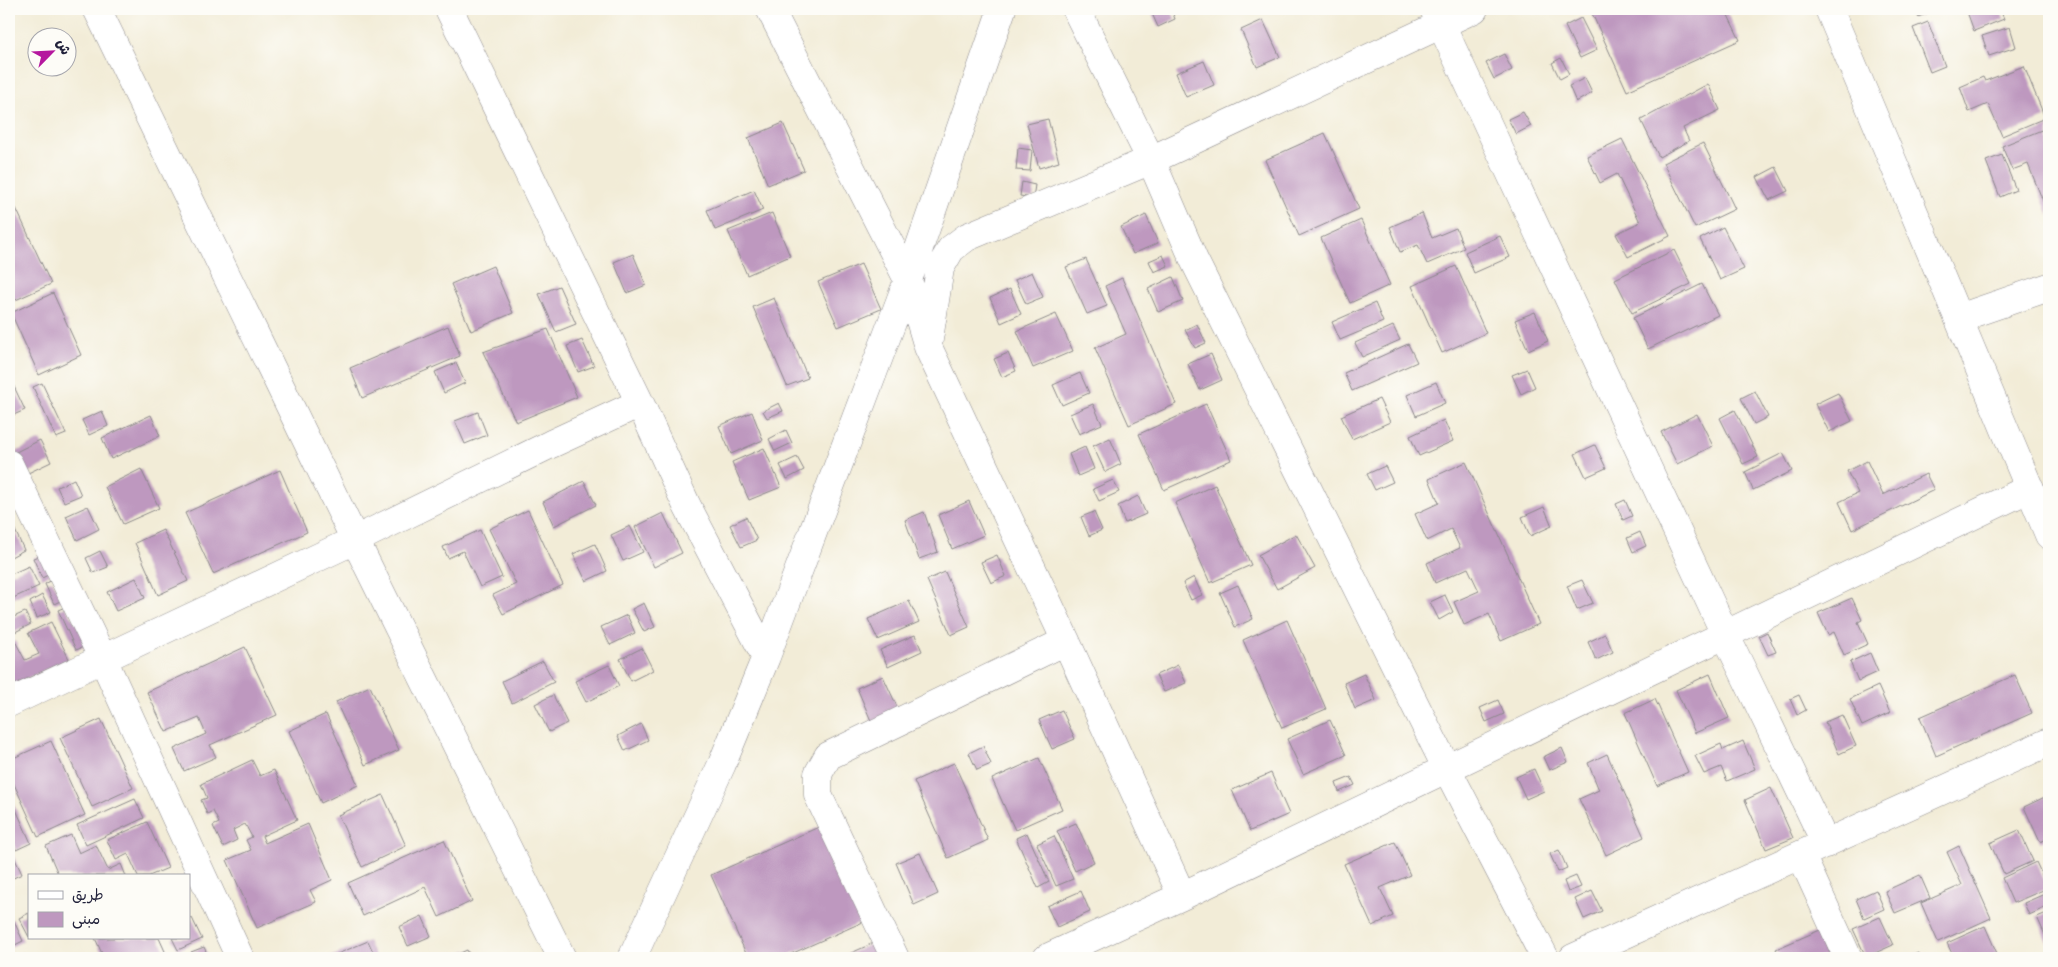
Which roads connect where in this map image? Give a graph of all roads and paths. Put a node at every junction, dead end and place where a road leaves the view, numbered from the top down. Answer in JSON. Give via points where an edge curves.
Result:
{"nodes":[{"id":1,"x":97,"y":9,"type":"edge"},
{"id":2,"x":449,"y":9,"type":"edge"},
{"id":3,"x":770,"y":9,"type":"edge"},
{"id":4,"x":1002,"y":9,"type":"edge"},
{"id":5,"x":1076,"y":9,"type":"edge"},
{"id":6,"x":1474,"y":9,"type":"edge"},
{"id":7,"x":1829,"y":9,"type":"edge"},
{"id":8,"x":1438,"y":17,"type":"edge"},
{"id":9,"x":1151,"y":160,"type":"junction"},
{"id":10,"x":908,"y":280,"type":"junction"},
{"id":11,"x":2049,"y":288,"type":"edge"},
{"id":12,"x":1959,"y":318,"type":"junction"},
{"id":13,"x":928,"y":347,"type":"junction"},
{"id":14,"x":640,"y":403,"type":"junction"},
{"id":15,"x":9,"y":464,"type":"edge"},
{"id":16,"x":2030,"y":488,"type":"junction"},
{"id":17,"x":2049,"y":535,"type":"edge"},
{"id":18,"x":355,"y":540,"type":"junction"},
{"id":19,"x":1725,"y":634,"type":"junction"},
{"id":20,"x":1066,"y":640,"type":"junction"},
{"id":21,"x":766,"y":657,"type":"junction"},
{"id":22,"x":103,"y":659,"type":"junction"},
{"id":23,"x":9,"y":703,"type":"edge"},
{"id":24,"x":2049,"y":742,"type":"edge"},
{"id":25,"x":1447,"y":769,"type":"junction"},
{"id":26,"x":1826,"y":844,"type":"junction"},
{"id":27,"x":1800,"y":855,"type":"junction"},
{"id":28,"x":1182,"y":896,"type":"junction"},
{"id":29,"x":240,"y":958,"type":"edge"},
{"id":30,"x":562,"y":958,"type":"edge"},
{"id":31,"x":632,"y":958,"type":"edge"},
{"id":32,"x":894,"y":958,"type":"edge"},
{"id":33,"x":1047,"y":958,"type":"edge"},
{"id":34,"x":1545,"y":958,"type":"edge"},
{"id":35,"x":1573,"y":958,"type":"edge"},
{"id":36,"x":1848,"y":958,"type":"edge"}],
"edges":[{"from":1,"to":18,"type":"street"},
{"from":2,"to":14,"type":"street"},
{"from":3,"to":10,"type":"street"},
{"from":4,"to":10,"type":"street"},
{"from":5,"to":9,"type":"street"},
{"from":6,"to":8,"type":"street"},
{"from":7,"to":12,"type":"street"},
{"from":8,"to":9,"type":"street"},
{"from":8,"to":19,"type":"street"},
{"from":9,"to":13,"type":"street","via":[[967,237],[951,249],[940,268]]},
{"from":9,"to":25,"type":"street","via":[[1194,260]]},
{"from":10,"to":13,"type":"street"},
{"from":10,"to":21,"type":"street"},
{"from":11,"to":12,"type":"street"},
{"from":12,"to":16,"type":"street"},
{"from":13,"to":20,"type":"street"},
{"from":14,"to":18,"type":"street"},
{"from":14,"to":21,"type":"street","via":[[687,506]]},
{"from":15,"to":22,"type":"street"},
{"from":16,"to":17,"type":"street"},
{"from":16,"to":19,"type":"street"},
{"from":18,"to":22,"type":"street"},
{"from":18,"to":30,"type":"street"},
{"from":19,"to":25,"type":"street"},
{"from":19,"to":26,"type":"street"},
{"from":20,"to":28,"type":"street"},
{"from":20,"to":32,"type":"street","via":[[828,756],[818,774],[818,794]]},
{"from":21,"to":31,"type":"street","via":[[722,764]]},
{"from":22,"to":23,"type":"street"},
{"from":22,"to":29,"type":"street"},
{"from":24,"to":26,"type":"street"},
{"from":25,"to":28,"type":"street"},
{"from":25,"to":34,"type":"street"},
{"from":26,"to":27,"type":"street"},
{"from":27,"to":35,"type":"street"},
{"from":27,"to":36,"type":"street"},
{"from":28,"to":33,"type":"street"}]}
